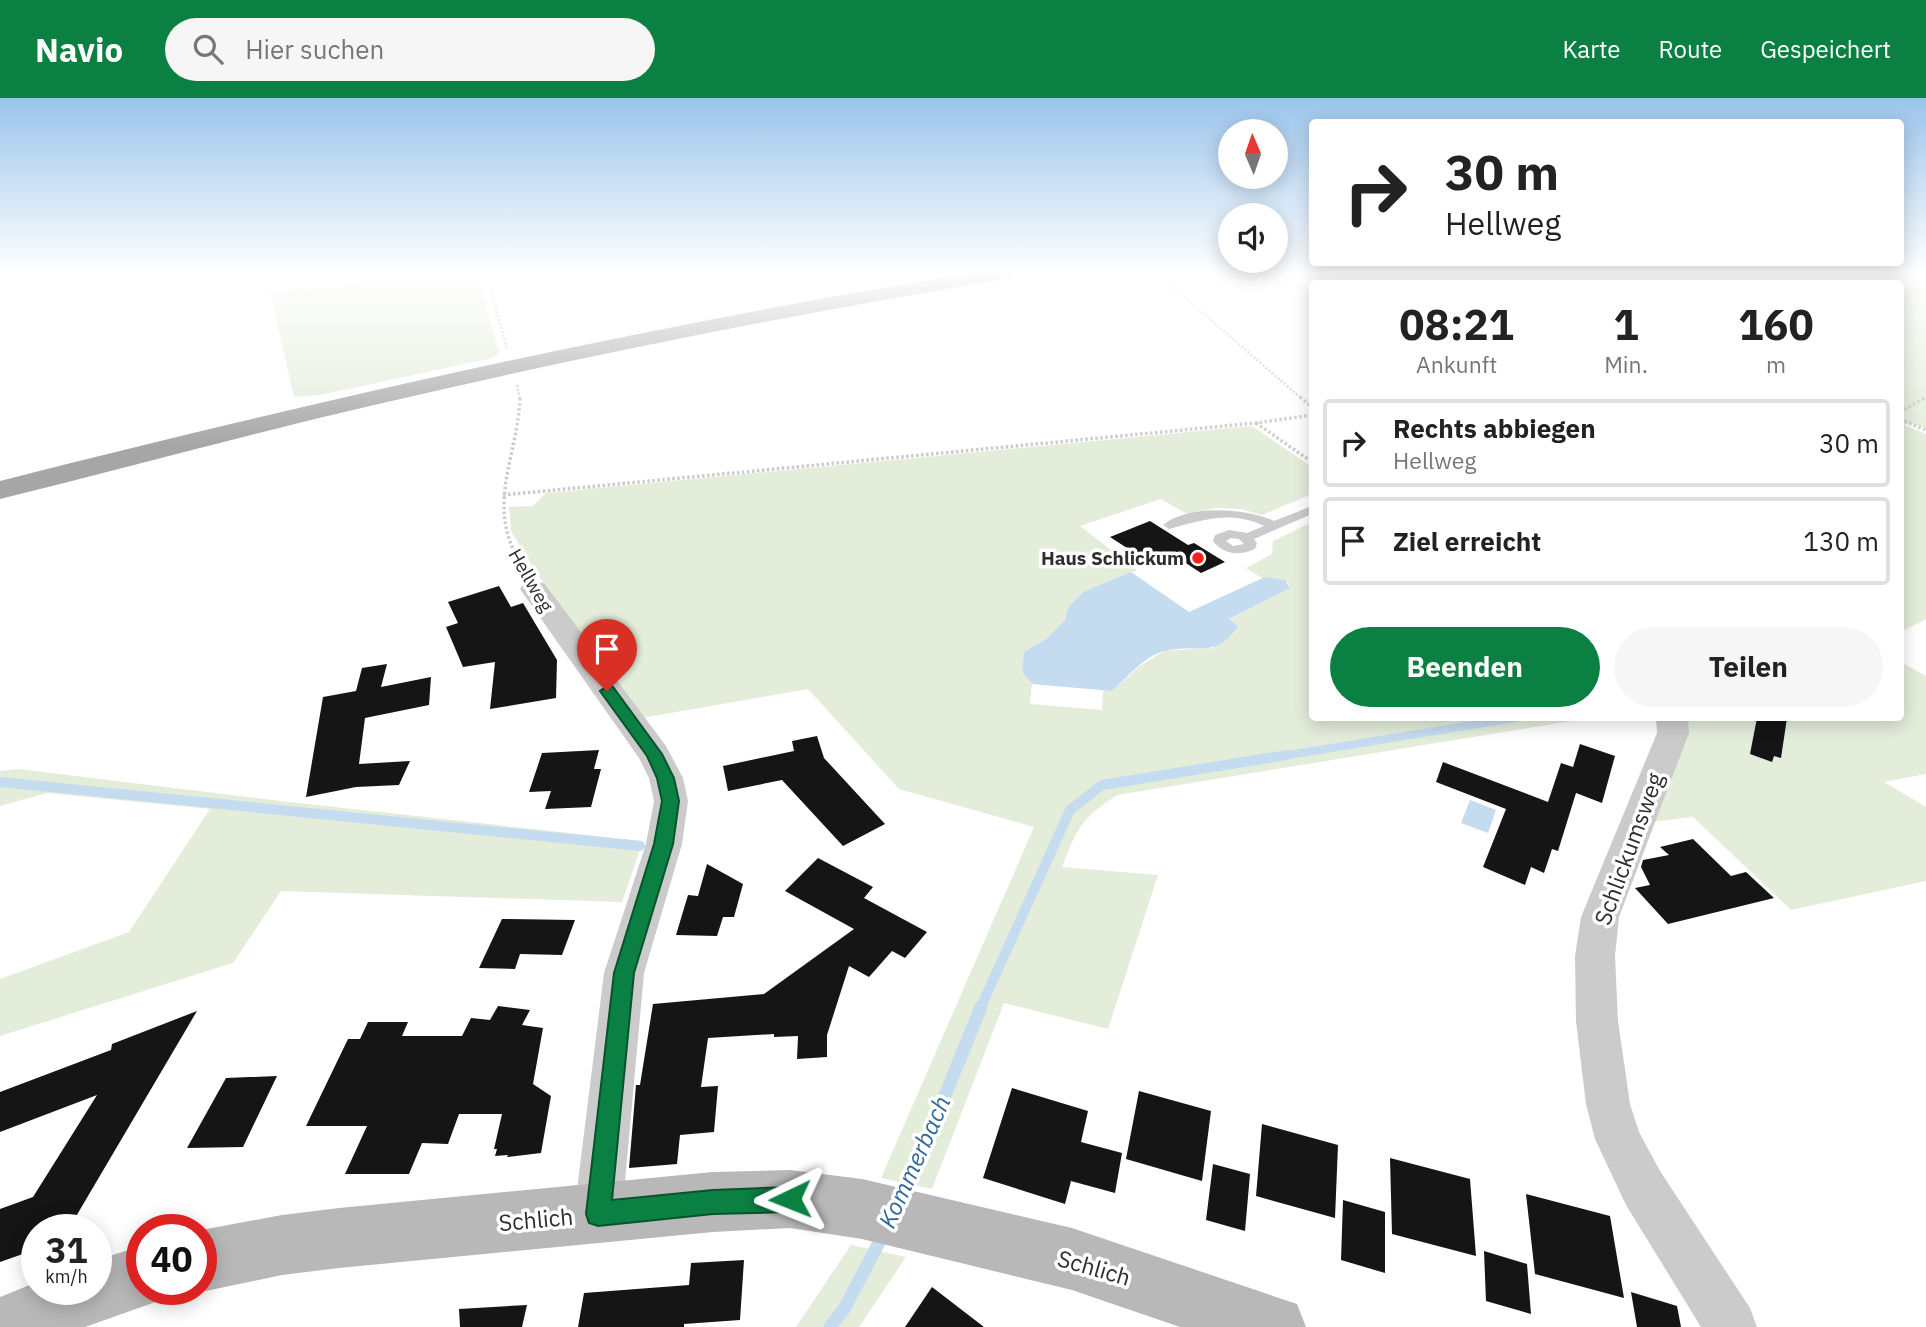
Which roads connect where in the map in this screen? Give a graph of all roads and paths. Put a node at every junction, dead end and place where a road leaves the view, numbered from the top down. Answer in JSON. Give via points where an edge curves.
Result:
{"nodes":[{"id":1,"x":501,"y":330,"type":"edge"},
{"id":2,"x":688,"y":330,"type":"edge"},
{"id":3,"x":1224,"y":330,"type":"edge"},
{"id":4,"x":511,"y":367,"type":"junction"},
{"id":5,"x":1926,"y":397,"type":"edge"},
{"id":6,"x":1309,"y":404,"type":"edge"},
{"id":7,"x":1904,"y":412,"type":"edge"},
{"id":8,"x":1309,"y":415,"type":"edge"},
{"id":9,"x":1904,"y":419,"type":"edge"},
{"id":10,"x":1256,"y":423,"type":"junction"},
{"id":11,"x":1926,"y":430,"type":"edge"},
{"id":12,"x":1309,"y":460,"type":"edge"},
{"id":13,"x":0,"y":490,"type":"edge"},
{"id":14,"x":503,"y":495,"type":"junction"},
{"id":15,"x":1309,"y":511,"type":"edge"},
{"id":16,"x":1169,"y":525,"type":"dead end"},
{"id":17,"x":1274,"y":526,"type":"junction"},
{"id":18,"x":1246,"y":538,"type":"dead end"},
{"id":19,"x":534,"y":589,"type":"joint"},
{"id":20,"x":1672,"y":721,"type":"edge"},
{"id":21,"x":598,"y":1214,"type":"junction"},
{"id":22,"x":217,"y":1258,"type":"edge"},
{"id":23,"x":126,"y":1283,"type":"edge"},
{"id":24,"x":5,"y":1327,"type":"edge"},
{"id":25,"x":1274,"y":1327,"type":"edge"},
{"id":26,"x":1731,"y":1327,"type":"edge"}],
"edges":[{"from":1,"to":4,"type":"path","name":"Hellweg"},
{"from":2,"to":4,"type":"main road"},
{"from":3,"to":6,"type":"path"},
{"from":4,"to":13,"type":"main road"},
{"from":4,"to":14,"type":"path","name":"Hellweg","via":[[520,402]]},
{"from":5,"to":7,"type":"path"},
{"from":8,"to":10,"type":"path"},
{"from":9,"to":11,"type":"path"},
{"from":10,"to":12,"type":"path"},
{"from":10,"to":14,"type":"path"},
{"from":14,"to":19,"type":"path","name":"Hellweg","via":[[508,540]]},
{"from":15,"to":17,"type":"lane"},
{"from":16,"to":17,"type":"lane","via":[[1226,512]]},
{"from":17,"to":18,"type":"lane"},
{"from":19,"to":21,"type":"street","name":"Hellweg","via":[[654,754],[671,801],[664,844],[624,973]]},
{"from":20,"to":26,"type":"street","name":"Schlickumsweg","via":[[1673,733],[1600,917],[1595,956],[1597,1021],[1608,1104],[1618,1139],[1643,1188]]},
{"from":21,"to":22,"type":"street","name":"Schlich","via":[[339,1238]]},
{"from":21,"to":25,"type":"street","name":"Schlich","via":[[790,1199],[862,1209],[1104,1269]]},
{"from":23,"to":24,"type":"street"}]}
